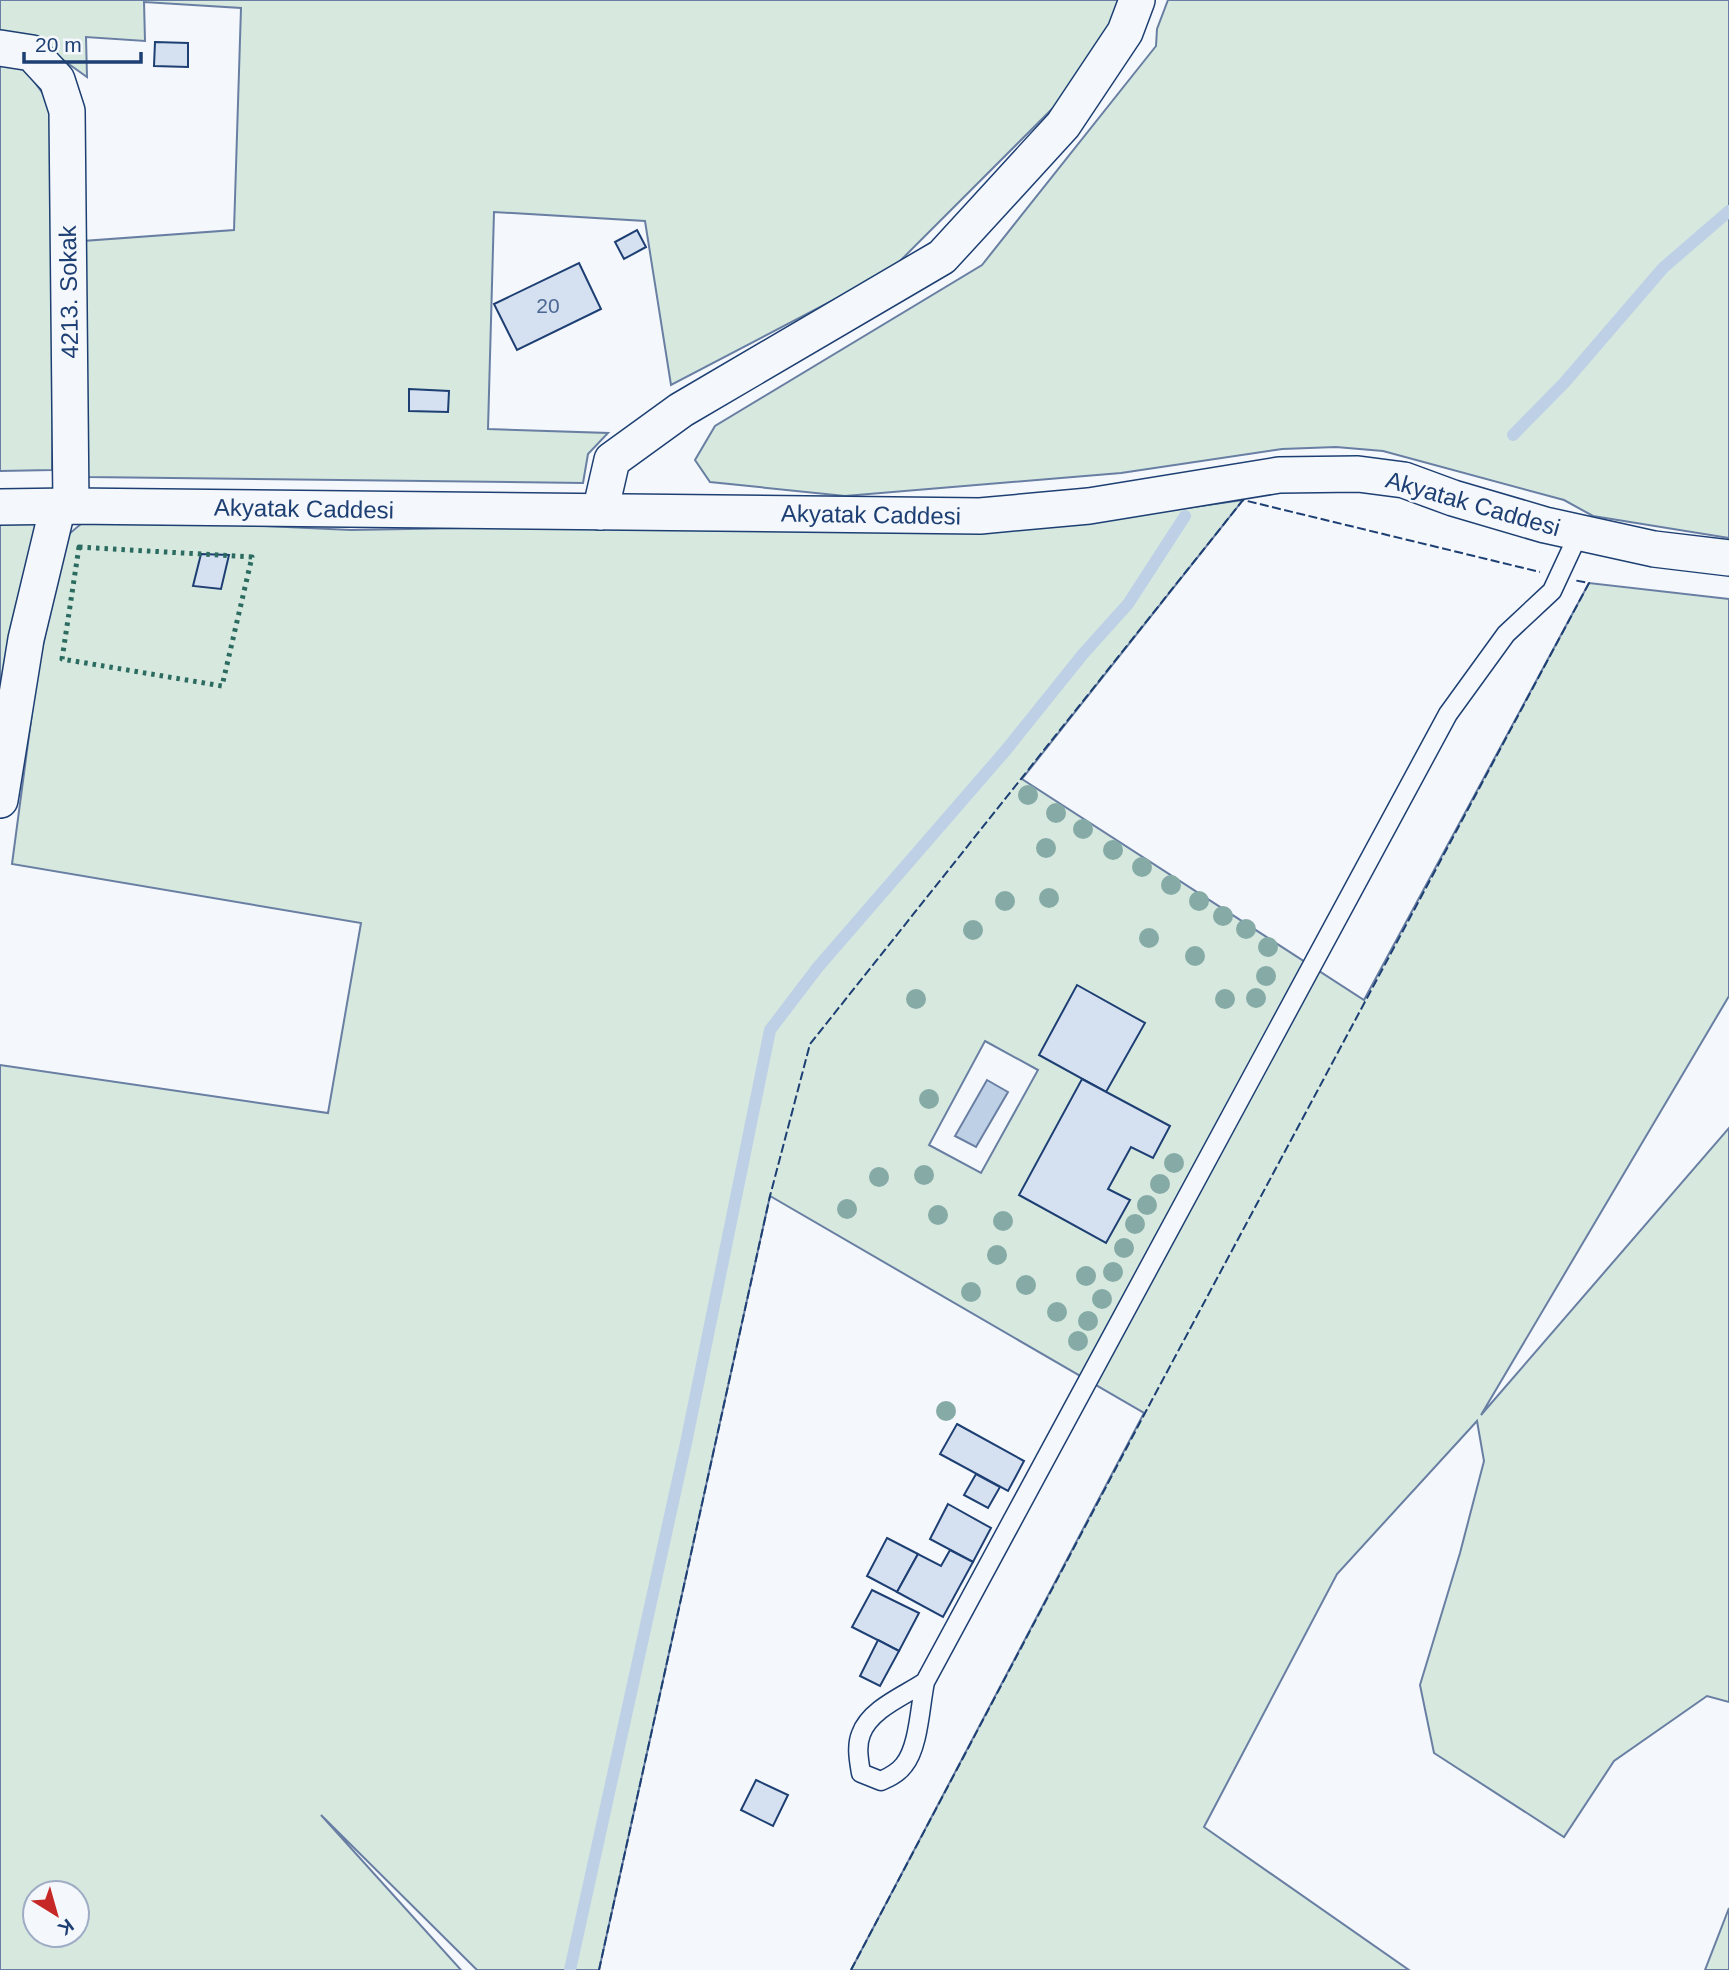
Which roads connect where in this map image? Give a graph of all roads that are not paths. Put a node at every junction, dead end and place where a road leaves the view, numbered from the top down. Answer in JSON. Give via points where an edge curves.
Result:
{"nodes":[{"id":1,"x":1137,"y":0,"type":"edge"},
{"id":2,"x":0,"y":48,"type":"edge"},
{"id":3,"x":64,"y":506,"type":"junction"},
{"id":4,"x":0,"y":507,"type":"edge"},
{"id":5,"x":600,"y":512,"type":"junction"},
{"id":6,"x":1579,"y":533,"type":"junction"},
{"id":7,"x":1729,"y":558,"type":"edge"},
{"id":8,"x":0,"y":800,"type":"edge"},
{"id":9,"x":925,"y":1682,"type":"junction"}],
"edges":[{"from":1,"to":5,"type":"street","via":[[1125,32],[1063,125],[942,257],[681,410],[612,460]]},
{"from":2,"to":3,"type":"street","name":"4213. Sokak","via":[[32,53],[57,80],[67,111]]},
{"from":3,"to":4,"type":"street","name":"Akyatak Caddesi"},
{"from":3,"to":5,"type":"street","name":"Akyatak Caddesi"},
{"from":3,"to":8,"type":"street","name":"4213. Sokak","via":[[26,639]]},
{"from":5,"to":6,"type":"street","name":"Akyatak Caddesi","via":[[980,516],[1088,506],[1279,475],[1358,474],[1404,480]]},
{"from":6,"to":7,"type":"street","name":"Akyatak Caddesi"},
{"from":6,"to":9,"type":"lane","via":[[1552,591],[1506,634],[1448,714]]},
{"from":9,"to":9,"type":"lane","via":[[913,1747],[905,1764],[881,1781],[861,1773],[860,1735],[871,1718]]}]}
